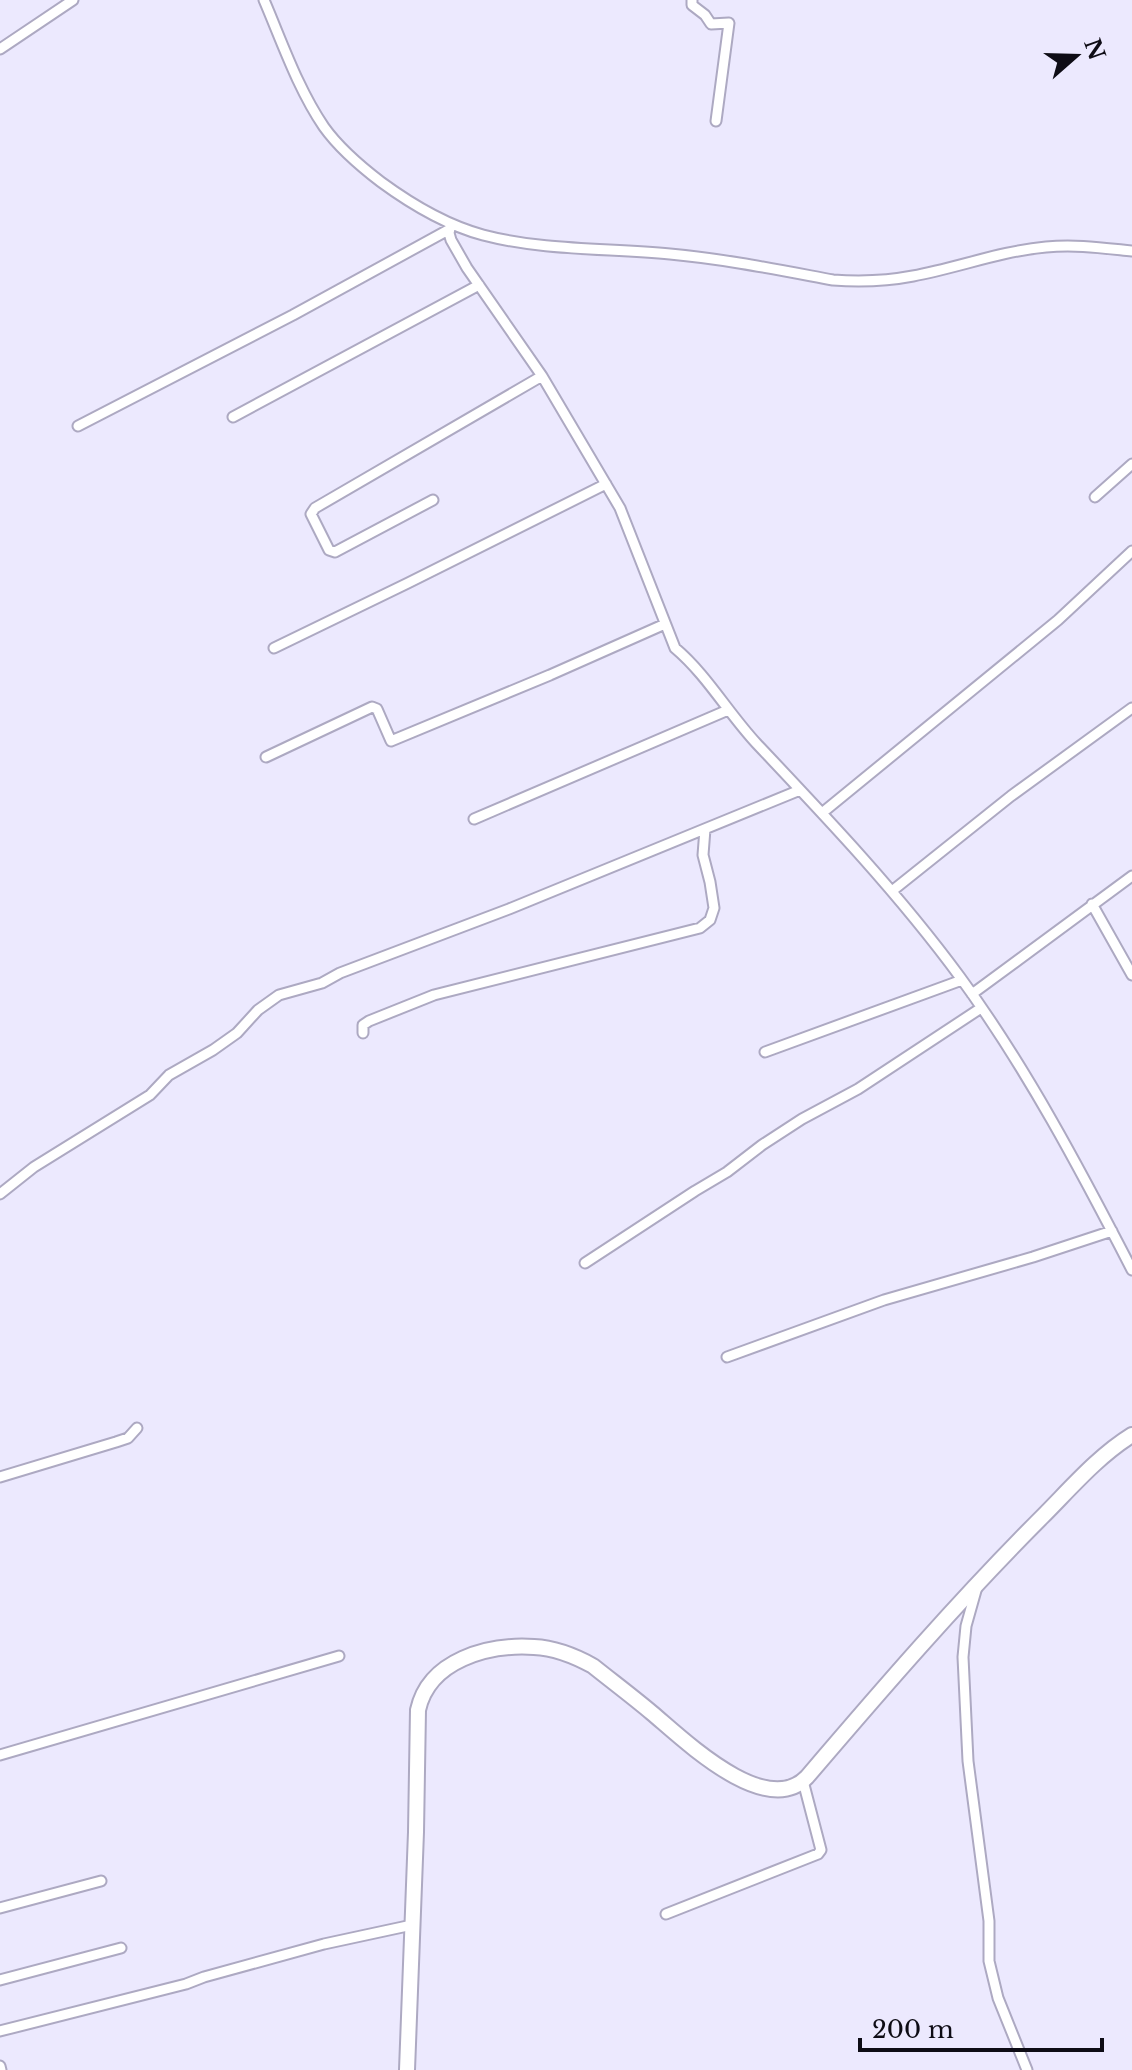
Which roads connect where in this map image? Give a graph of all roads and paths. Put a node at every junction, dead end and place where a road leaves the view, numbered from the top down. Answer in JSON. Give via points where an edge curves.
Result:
{"nodes":[{"id":1,"x":73,"y":0,"type":"edge"},
{"id":2,"x":264,"y":0,"type":"edge"},
{"id":3,"x":692,"y":0,"type":"edge"},
{"id":4,"x":0,"y":49,"type":"edge"},
{"id":5,"x":716,"y":121,"type":"dead end"},
{"id":6,"x":450,"y":226,"type":"junction"},
{"id":7,"x":1132,"y":251,"type":"edge"},
{"id":8,"x":479,"y":285,"type":"junction"},
{"id":9,"x":542,"y":376,"type":"junction"},
{"id":10,"x":233,"y":417,"type":"dead end"},
{"id":11,"x":78,"y":426,"type":"dead end"},
{"id":12,"x":1132,"y":464,"type":"edge"},
{"id":13,"x":606,"y":484,"type":"junction"},
{"id":14,"x":1095,"y":497,"type":"dead end"},
{"id":15,"x":433,"y":500,"type":"dead end"},
{"id":16,"x":1132,"y":551,"type":"edge"},
{"id":17,"x":665,"y":624,"type":"junction"},
{"id":18,"x":274,"y":648,"type":"dead end"},
{"id":19,"x":1132,"y":708,"type":"edge"},
{"id":20,"x":728,"y":710,"type":"junction"},
{"id":21,"x":266,"y":757,"type":"dead end"},
{"id":22,"x":800,"y":790,"type":"junction"},
{"id":23,"x":822,"y":813,"type":"junction"},
{"id":24,"x":474,"y":819,"type":"dead end"},
{"id":25,"x":705,"y":829,"type":"junction"},
{"id":26,"x":1132,"y":876,"type":"edge"},
{"id":27,"x":892,"y":891,"type":"junction"},
{"id":28,"x":1092,"y":904,"type":"junction"},
{"id":29,"x":1132,"y":975,"type":"edge"},
{"id":30,"x":962,"y":980,"type":"junction"},
{"id":31,"x":972,"y":994,"type":"junction"},
{"id":32,"x":981,"y":1008,"type":"junction"},
{"id":33,"x":363,"y":1033,"type":"dead end"},
{"id":34,"x":765,"y":1052,"type":"dead end"},
{"id":35,"x":0,"y":1194,"type":"edge"},
{"id":36,"x":1112,"y":1231,"type":"junction"},
{"id":37,"x":585,"y":1263,"type":"dead end"},
{"id":38,"x":1132,"y":1270,"type":"edge"},
{"id":39,"x":727,"y":1357,"type":"dead end"},
{"id":40,"x":137,"y":1428,"type":"dead end"},
{"id":41,"x":1132,"y":1435,"type":"edge"},
{"id":42,"x":0,"y":1477,"type":"edge"},
{"id":43,"x":980,"y":1580,"type":"junction"},
{"id":44,"x":339,"y":1656,"type":"dead end"},
{"id":45,"x":0,"y":1755,"type":"edge"},
{"id":46,"x":803,"y":1781,"type":"junction"},
{"id":47,"x":101,"y":1881,"type":"dead end"},
{"id":48,"x":0,"y":1908,"type":"edge"},
{"id":49,"x":666,"y":1914,"type":"dead end"},
{"id":50,"x":412,"y":1925,"type":"junction"},
{"id":51,"x":121,"y":1948,"type":"dead end"},
{"id":52,"x":0,"y":1980,"type":"edge"},
{"id":53,"x":0,"y":2031,"type":"edge"},
{"id":54,"x":407,"y":2070,"type":"edge"},
{"id":55,"x":1027,"y":2070,"type":"edge"}],
"edges":[{"from":1,"to":4,"type":"street"},
{"from":2,"to":6,"type":"street","via":[[324,127],[371,174]]},
{"from":3,"to":5,"type":"street","via":[[711,24],[729,23]]},
{"from":6,"to":7,"type":"street","via":[[511,241],[672,254],[857,281],[912,277],[1045,247]]},
{"from":6,"to":8,"type":"street","via":[[454,246]]},
{"from":6,"to":11,"type":"street","via":[[293,315]]},
{"from":8,"to":9,"type":"street"},
{"from":8,"to":10,"type":"street"},
{"from":9,"to":13,"type":"street"},
{"from":9,"to":15,"type":"street","via":[[311,514],[329,550],[335,552]]},
{"from":12,"to":14,"type":"street"},
{"from":13,"to":17,"type":"street"},
{"from":13,"to":18,"type":"street"},
{"from":16,"to":23,"type":"street","via":[[1058,620]]},
{"from":17,"to":20,"type":"street","via":[[675,648]]},
{"from":17,"to":21,"type":"street","via":[[391,741],[372,707]]},
{"from":19,"to":27,"type":"street"},
{"from":20,"to":22,"type":"street"},
{"from":20,"to":24,"type":"street"},
{"from":22,"to":23,"type":"street"},
{"from":22,"to":25,"type":"street"},
{"from":23,"to":27,"type":"street"},
{"from":25,"to":33,"type":"street","via":[[703,855],[714,908],[700,928],[434,995],[369,1021]]},
{"from":25,"to":35,"type":"street","via":[[322,983],[279,995],[237,1033]]},
{"from":26,"to":28,"type":"street"},
{"from":27,"to":30,"type":"street"},
{"from":28,"to":29,"type":"street"},
{"from":28,"to":31,"type":"street"},
{"from":30,"to":31,"type":"street"},
{"from":30,"to":34,"type":"street"},
{"from":31,"to":32,"type":"street"},
{"from":32,"to":36,"type":"street"},
{"from":32,"to":37,"type":"street"},
{"from":36,"to":38,"type":"street"},
{"from":36,"to":39,"type":"street","via":[[884,1300]]},
{"from":40,"to":42,"type":"street","via":[[128,1438]]},
{"from":41,"to":43,"type":"street","via":[[1103,1457]]},
{"from":43,"to":46,"type":"street"},
{"from":43,"to":55,"type":"street","via":[[963,1657],[968,1761],[989,1921],[989,1961]]},
{"from":44,"to":45,"type":"street"},
{"from":46,"to":49,"type":"street","via":[[818,1854]]},
{"from":46,"to":50,"type":"street","via":[[772,1789],[729,1773],[593,1666],[571,1655],[536,1647],[472,1655],[442,1670],[421,1696]]},
{"from":47,"to":48,"type":"street"},
{"from":50,"to":53,"type":"street"},
{"from":50,"to":54,"type":"street"},
{"from":51,"to":52,"type":"street"}]}
